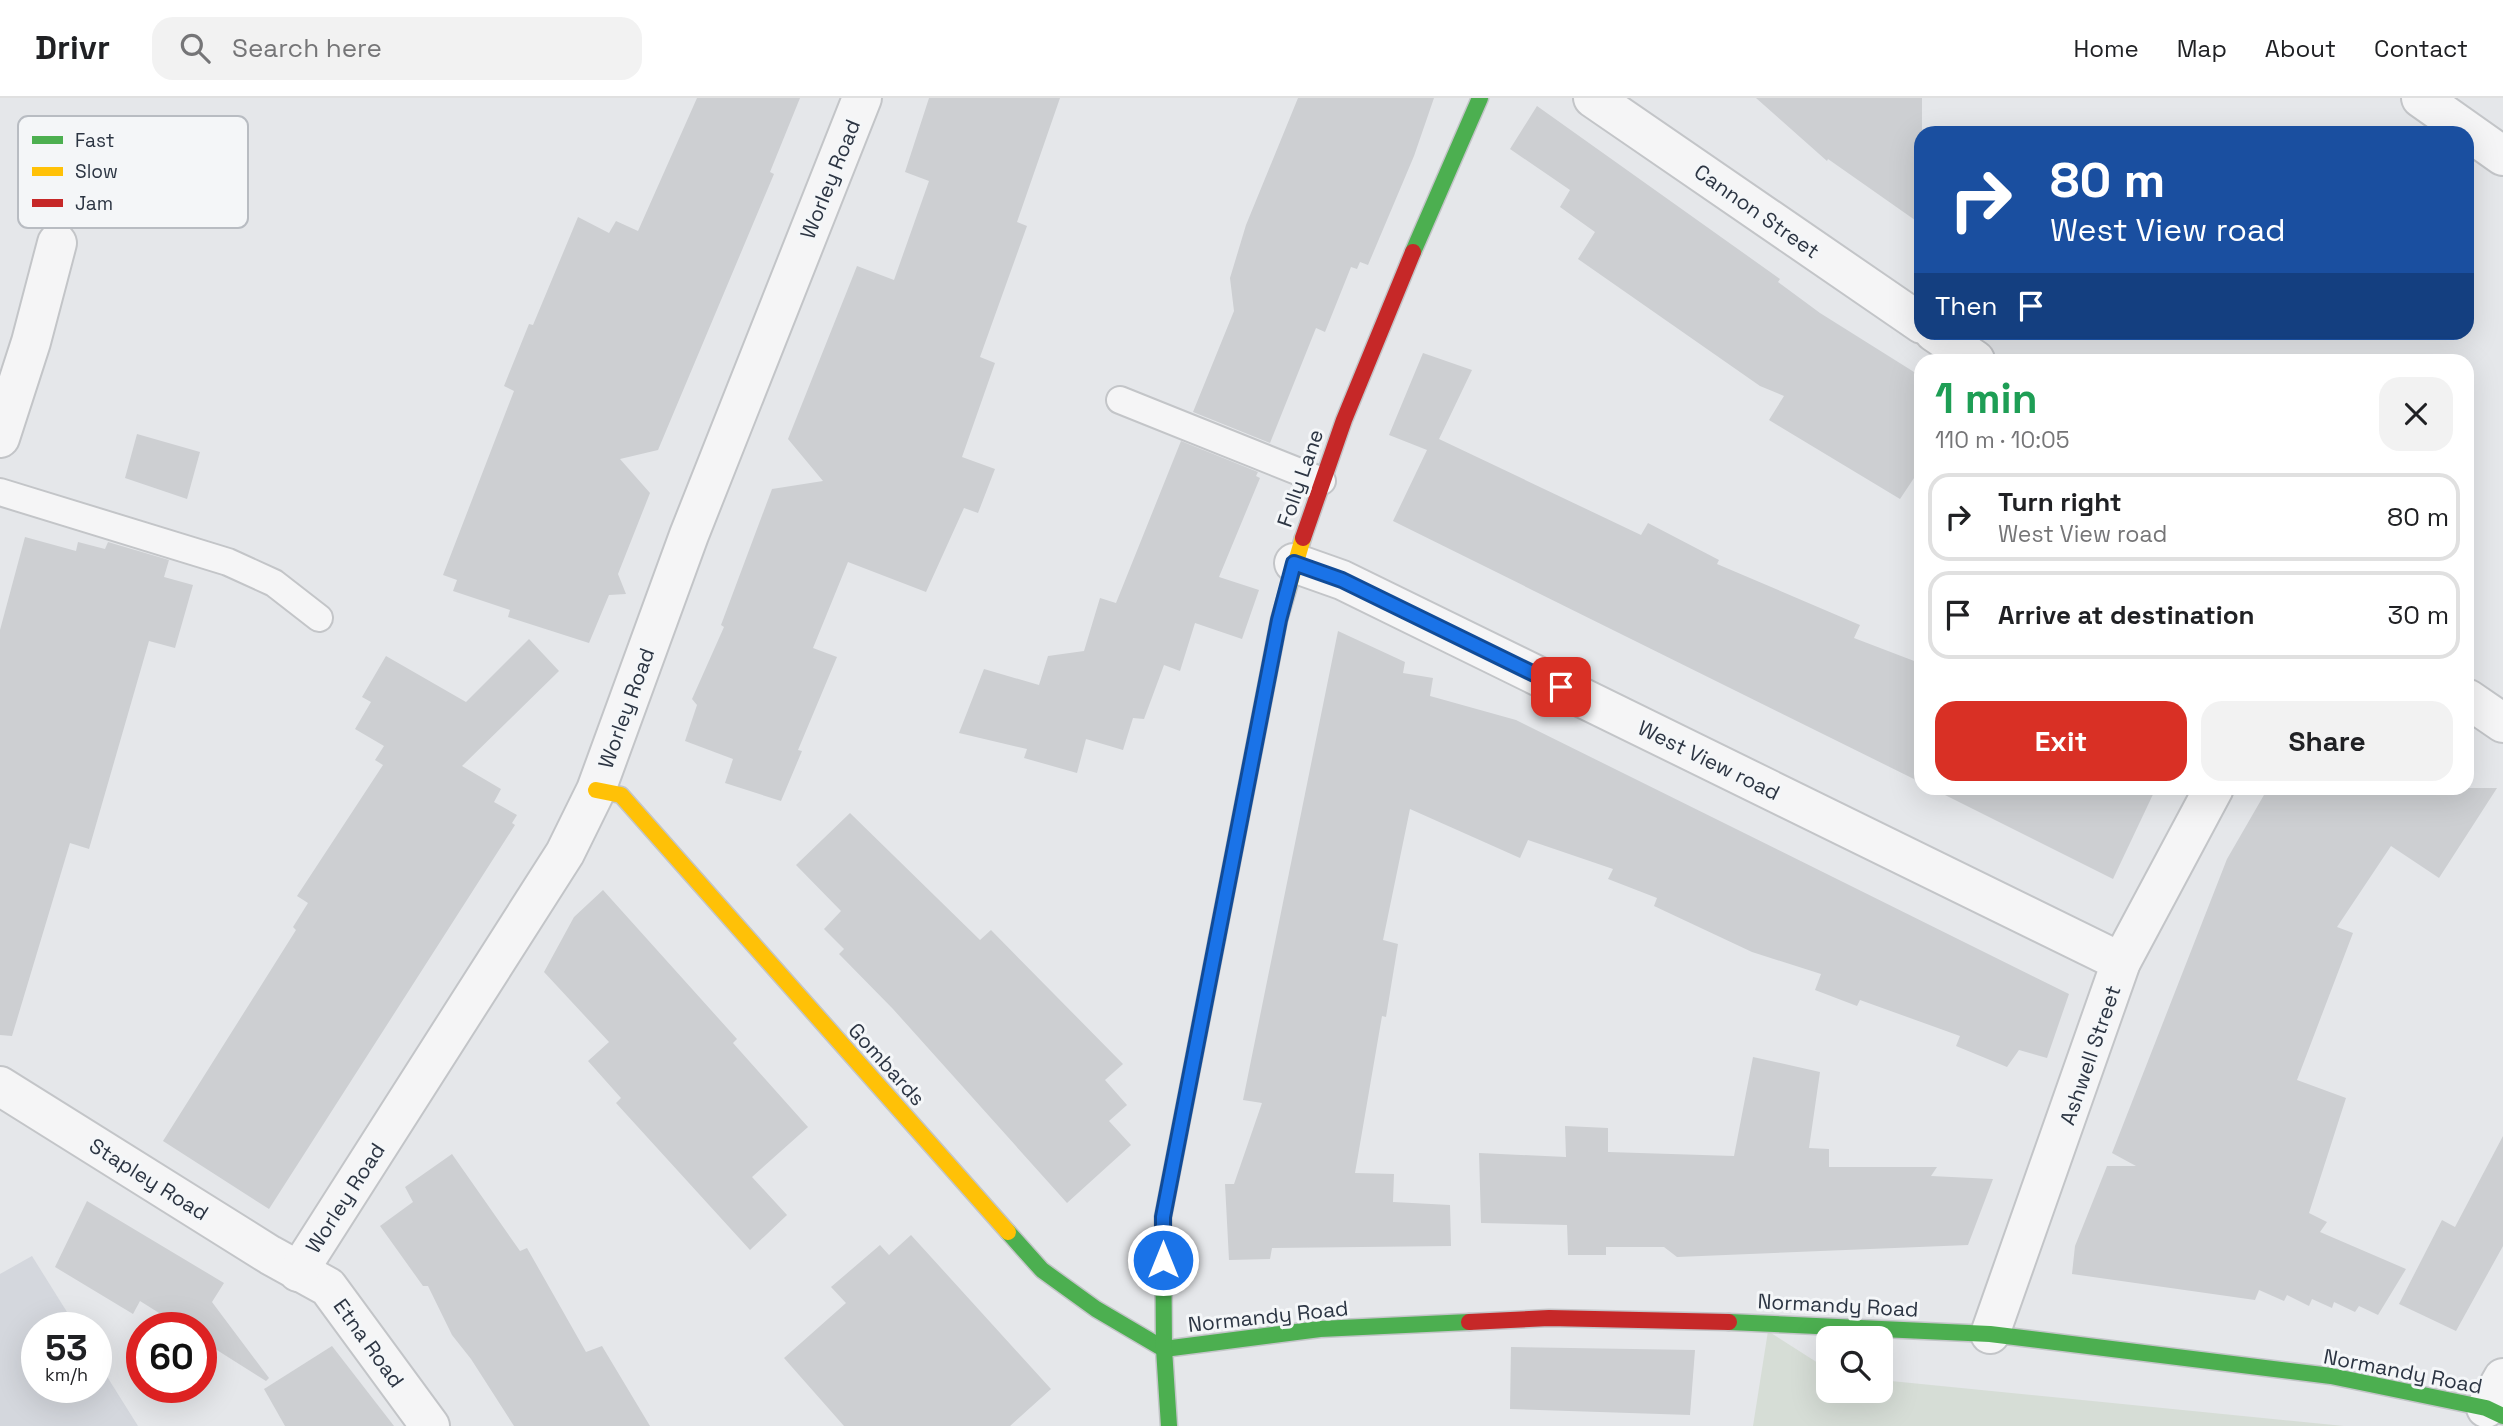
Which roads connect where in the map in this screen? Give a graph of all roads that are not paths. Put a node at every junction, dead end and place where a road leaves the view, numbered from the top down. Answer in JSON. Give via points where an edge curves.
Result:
{"nodes":[{"id":1,"x":862,"y":98,"type":"edge"},
{"id":2,"x":1480,"y":98,"type":"edge"},
{"id":3,"x":1593,"y":98,"type":"edge"},
{"id":4,"x":2421,"y":98,"type":"edge"},
{"id":5,"x":2461,"y":126,"type":"edge"},
{"id":6,"x":2474,"y":135,"type":"edge"},
{"id":7,"x":2503,"y":156,"type":"edge"},
{"id":8,"x":57,"y":243,"type":"dead end"},
{"id":9,"x":1914,"y":319,"type":"edge"},
{"id":10,"x":1946,"y":340,"type":"edge"},
{"id":11,"x":1966,"y":354,"type":"edge"},
{"id":12,"x":1120,"y":400,"type":"dead end"},
{"id":13,"x":0,"y":438,"type":"edge"},
{"id":14,"x":1322,"y":481,"type":"junction"},
{"id":15,"x":0,"y":492,"type":"edge"},
{"id":16,"x":1294,"y":563,"type":"junction"},
{"id":17,"x":319,"y":618,"type":"dead end"},
{"id":18,"x":2474,"y":703,"type":"edge"},
{"id":19,"x":2503,"y":723,"type":"edge"},
{"id":20,"x":596,"y":790,"type":"junction"},
{"id":21,"x":2210,"y":795,"type":"edge"},
{"id":22,"x":2121,"y":962,"type":"junction"},
{"id":23,"x":0,"y":1086,"type":"edge"},
{"id":24,"x":298,"y":1272,"type":"junction"},
{"id":25,"x":1990,"y":1334,"type":"junction"},
{"id":26,"x":1164,"y":1349,"type":"junction"},
{"id":27,"x":2497,"y":1401,"type":"edge"},
{"id":28,"x":430,"y":1426,"type":"edge"},
{"id":29,"x":1169,"y":1426,"type":"edge"}],
"edges":[{"from":1,"to":20,"type":"street","name":"Worley Road","via":[[689,535]]},
{"from":2,"to":14,"type":"street","name":"Folly Lane","via":[[1348,402]]},
{"from":3,"to":9,"type":"street","name":"Cannon Street"},
{"from":4,"to":5,"type":"street"},
{"from":6,"to":7,"type":"street"},
{"from":8,"to":13,"type":"street"},
{"from":10,"to":11,"type":"street"},
{"from":12,"to":14,"type":"lane"},
{"from":14,"to":16,"type":"street","name":"Folly Lane"},
{"from":15,"to":17,"type":"lane","via":[[228,562],[274,583]]},
{"from":16,"to":22,"type":"street","name":"West View road","via":[[1342,580]]},
{"from":16,"to":26,"type":"street","name":"Folly Lane","via":[[1279,620],[1163,1217]]},
{"from":18,"to":19,"type":"street"},
{"from":20,"to":24,"type":"street","name":"Worley Road","via":[[565,853]]},
{"from":20,"to":26,"type":"street","name":"Gombards","via":[[621,795],[1042,1270]]},
{"from":21,"to":22,"type":"street","name":"Ashwell Street"},
{"from":22,"to":25,"type":"street","name":"Ashwell Street"},
{"from":23,"to":24,"type":"street","name":"Stapley Road"},
{"from":24,"to":28,"type":"street","name":"Etna Road","via":[[328,1287]]},
{"from":25,"to":26,"type":"street","name":"Normandy Road","via":[[1791,1323],[1549,1318],[1320,1329]]},
{"from":25,"to":27,"type":"street","name":"Normandy Road"},
{"from":26,"to":29,"type":"street","name":"Folly Lane"}]}
